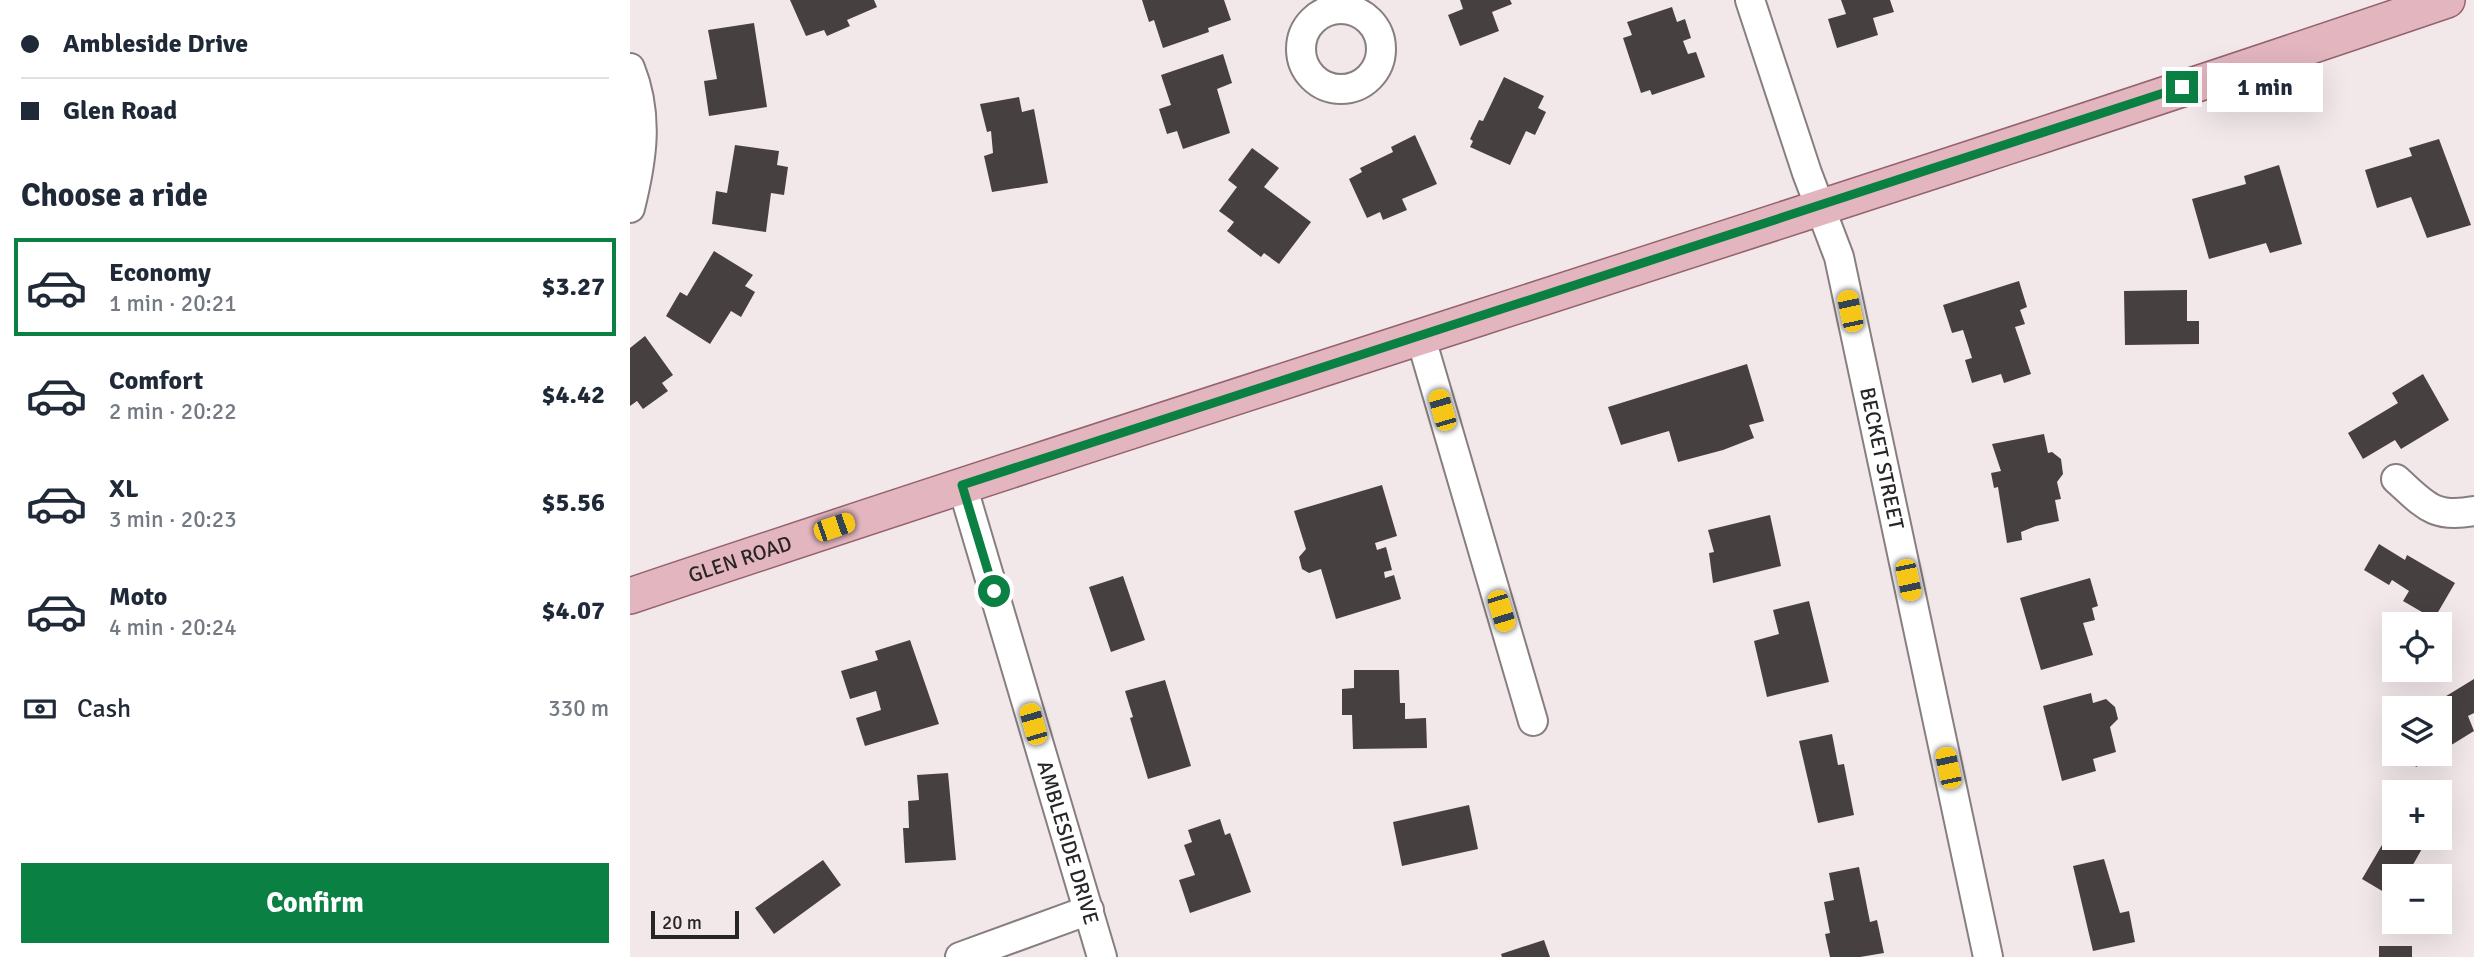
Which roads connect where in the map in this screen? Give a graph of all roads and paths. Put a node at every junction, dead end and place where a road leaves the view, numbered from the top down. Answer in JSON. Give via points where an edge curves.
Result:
{"nodes":[{"id":1,"x":1750,"y":0,"type":"edge"},
{"id":2,"x":2447,"y":0,"type":"edge"},
{"id":3,"x":630,"y":68,"type":"edge"},
{"id":4,"x":630,"y":208,"type":"edge"},
{"id":5,"x":1819,"y":208,"type":"junction"},
{"id":6,"x":1420,"y":335,"type":"junction"},
{"id":7,"x":2396,"y":479,"type":"dead end"},
{"id":8,"x":962,"y":485,"type":"junction"},
{"id":9,"x":2474,"y":511,"type":"edge"},
{"id":10,"x":630,"y":596,"type":"edge"},
{"id":11,"x":1533,"y":721,"type":"dead end"},
{"id":12,"x":1089,"y":911,"type":"junction"},
{"id":13,"x":960,"y":957,"type":"edge"},
{"id":14,"x":1102,"y":957,"type":"edge"},
{"id":15,"x":1988,"y":957,"type":"edge"}],
"edges":[{"from":1,"to":5,"type":"street","name":"BECKET STREET"},
{"from":2,"to":5,"type":"main road","name":"GLEN ROAD"},
{"from":3,"to":4,"type":"street","via":[[643,146]]},
{"from":5,"to":6,"type":"main road","name":"GLEN ROAD"},
{"from":5,"to":15,"type":"street","name":"BECKET STREET","via":[[1839,257]]},
{"from":6,"to":8,"type":"main road","name":"GLEN ROAD"},
{"from":6,"to":11,"type":"street"},
{"from":7,"to":9,"type":"street","via":[[2430,509],[2446,514]]},
{"from":8,"to":10,"type":"main road","name":"GLEN ROAD"},
{"from":8,"to":12,"type":"street","name":"AMBLESIDE DRIVE"},
{"from":12,"to":13,"type":"street"},
{"from":12,"to":14,"type":"street","name":"AMBLESIDE DRIVE"}]}
